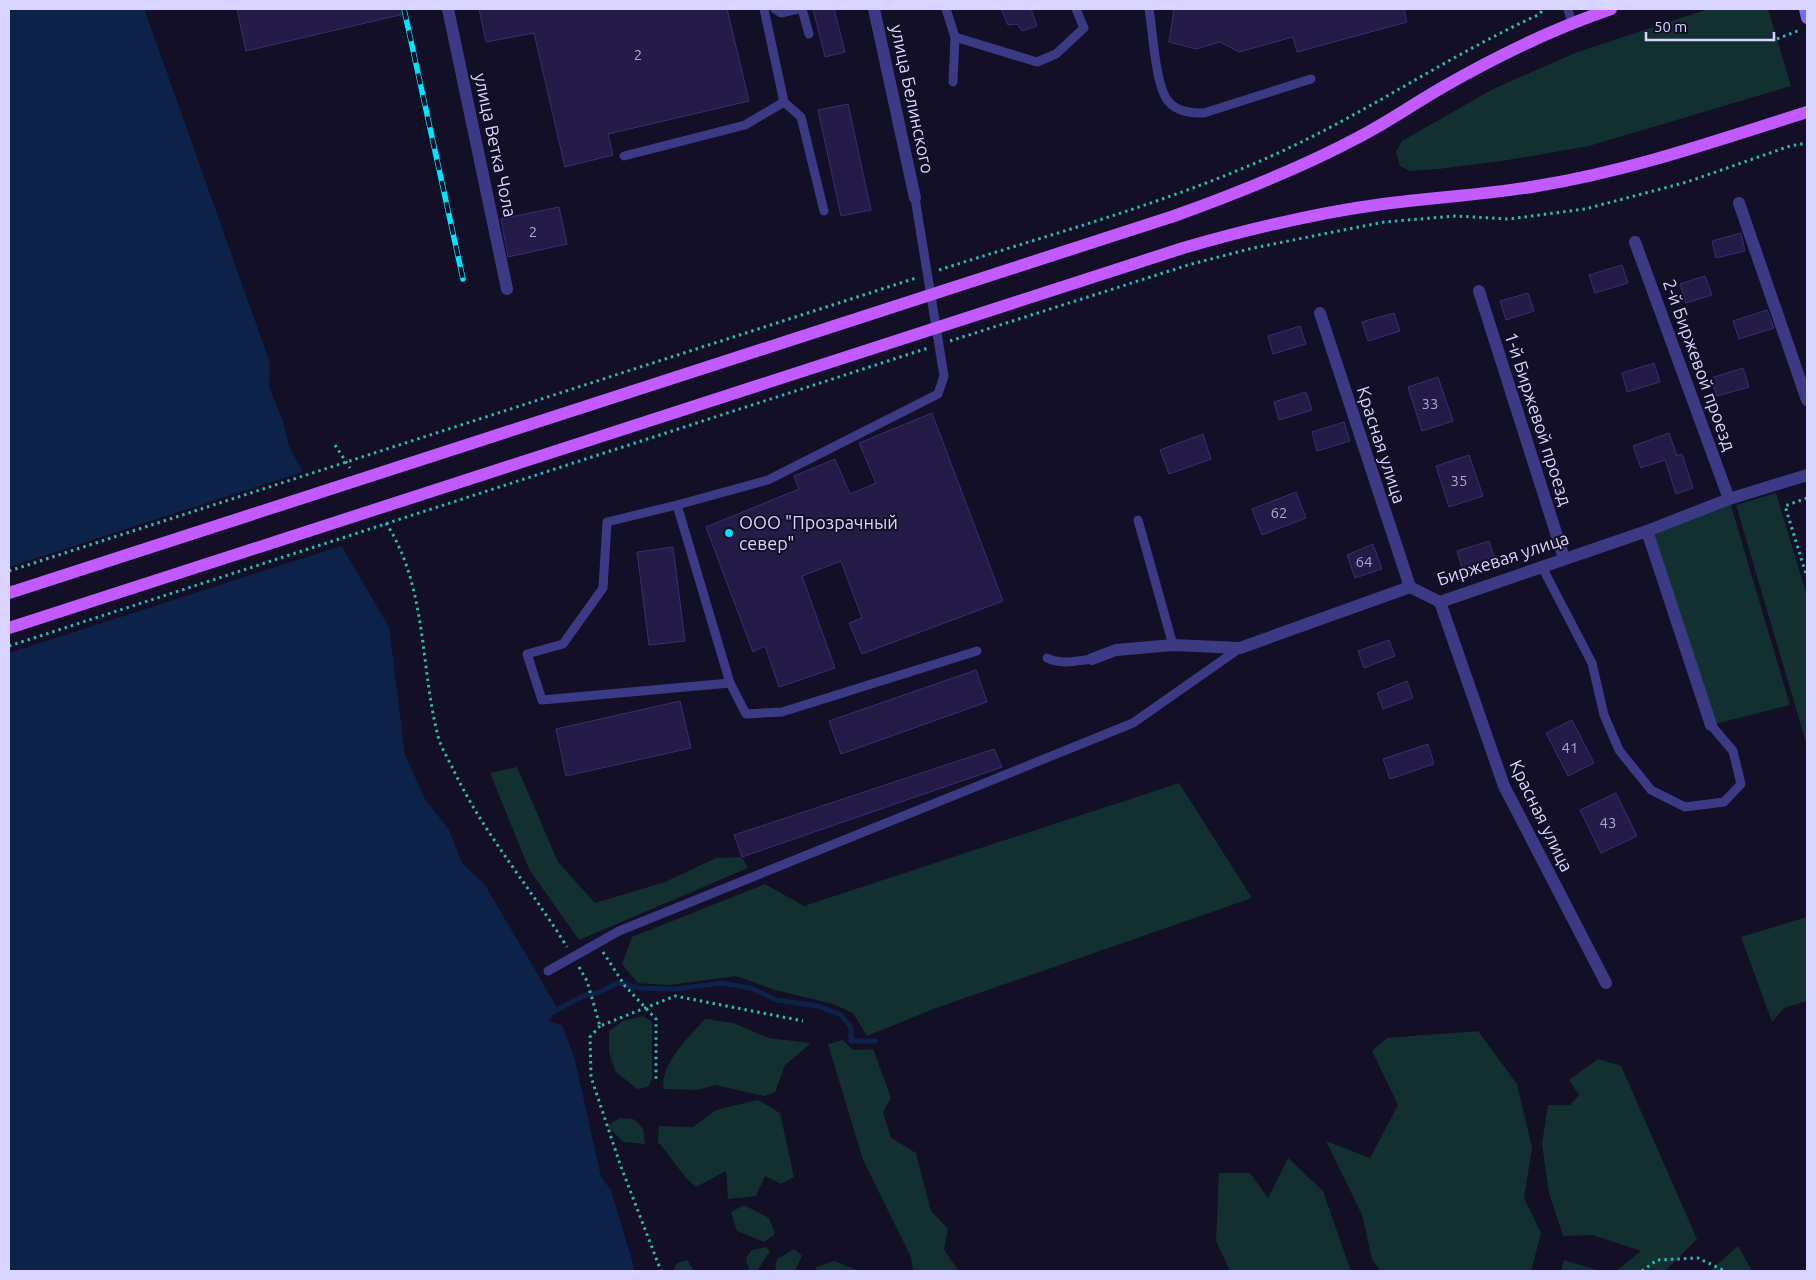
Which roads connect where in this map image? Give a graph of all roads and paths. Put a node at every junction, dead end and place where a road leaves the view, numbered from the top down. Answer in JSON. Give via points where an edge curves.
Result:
{"nodes":[{"id":1,"x":448,"y":9,"type":"edge"},
{"id":2,"x":764,"y":9,"type":"edge"},
{"id":3,"x":775,"y":9,"type":"edge"},
{"id":4,"x":798,"y":9,"type":"edge"},
{"id":5,"x":802,"y":9,"type":"edge"},
{"id":6,"x":874,"y":9,"type":"edge"},
{"id":7,"x":946,"y":9,"type":"edge"},
{"id":8,"x":1076,"y":9,"type":"edge"},
{"id":9,"x":1149,"y":9,"type":"edge"},
{"id":10,"x":1543,"y":9,"type":"edge"},
{"id":11,"x":1568,"y":9,"type":"edge"},
{"id":12,"x":1611,"y":9,"type":"edge"},
{"id":13,"x":1805,"y":9,"type":"edge"},
{"id":14,"x":1807,"y":18,"type":"edge"},
{"id":15,"x":1572,"y":22,"type":"junction"},
{"id":16,"x":1807,"y":28,"type":"edge"},
{"id":17,"x":809,"y":34,"type":"dead end"},
{"id":18,"x":955,"y":37,"type":"junction"},
{"id":19,"x":1777,"y":39,"type":"dead end"},
{"id":20,"x":1311,"y":79,"type":"dead end"},
{"id":21,"x":954,"y":82,"type":"dead end"},
{"id":22,"x":784,"y":102,"type":"junction"},
{"id":23,"x":1807,"y":112,"type":"edge"},
{"id":24,"x":1807,"y":143,"type":"edge"},
{"id":25,"x":624,"y":156,"type":"dead end"},
{"id":26,"x":915,"y":198,"type":"joint"},
{"id":27,"x":1739,"y":203,"type":"dead end"},
{"id":28,"x":824,"y":211,"type":"dead end"},
{"id":29,"x":1635,"y":242,"type":"dead end"},
{"id":30,"x":936,"y":271,"type":"dead end"},
{"id":31,"x":918,"y":277,"type":"dead end"},
{"id":32,"x":507,"y":289,"type":"dead end"},
{"id":33,"x":1478,"y":291,"type":"dead end"},
{"id":34,"x":1320,"y":313,"type":"dead end"},
{"id":35,"x":949,"y":342,"type":"dead end"},
{"id":36,"x":930,"y":348,"type":"dead end"},
{"id":37,"x":1807,"y":400,"type":"edge"},
{"id":38,"x":335,"y":445,"type":"dead end"},
{"id":39,"x":1807,"y":475,"type":"edge"},
{"id":40,"x":355,"y":476,"type":"dead end"},
{"id":41,"x":1807,"y":498,"type":"edge"},
{"id":42,"x":1729,"y":499,"type":"junction"},
{"id":43,"x":677,"y":505,"type":"junction"},
{"id":44,"x":381,"y":515,"type":"dead end"},
{"id":45,"x":1138,"y":520,"type":"dead end"},
{"id":46,"x":1646,"y":531,"type":"junction"},
{"id":47,"x":1564,"y":558,"type":"junction"},
{"id":48,"x":1542,"y":566,"type":"junction"},
{"id":49,"x":9,"y":571,"type":"edge"},
{"id":50,"x":1807,"y":577,"type":"edge"},
{"id":51,"x":1410,"y":587,"type":"junction"},
{"id":52,"x":9,"y":593,"type":"edge"},
{"id":53,"x":1440,"y":602,"type":"junction"},
{"id":54,"x":9,"y":628,"type":"edge"},
{"id":55,"x":1173,"y":644,"type":"junction"},
{"id":56,"x":9,"y":646,"type":"edge"},
{"id":57,"x":1240,"y":648,"type":"junction"},
{"id":58,"x":977,"y":651,"type":"dead end"},
{"id":59,"x":1047,"y":658,"type":"dead end"},
{"id":60,"x":1092,"y":659,"type":"joint"},
{"id":61,"x":730,"y":683,"type":"junction"},
{"id":62,"x":1710,"y":725,"type":"joint"},
{"id":63,"x":597,"y":944,"type":"junction"},
{"id":64,"x":573,"y":957,"type":"junction"},
{"id":65,"x":548,"y":972,"type":"dead end"},
{"id":66,"x":1606,"y":984,"type":"dead end"},
{"id":67,"x":644,"y":1008,"type":"junction"},
{"id":68,"x":803,"y":1021,"type":"dead end"},
{"id":69,"x":600,"y":1026,"type":"junction"},
{"id":70,"x":656,"y":1081,"type":"dead end"},
{"id":71,"x":661,"y":1271,"type":"edge"},
{"id":72,"x":1642,"y":1271,"type":"edge"},
{"id":73,"x":1725,"y":1271,"type":"edge"}],
"edges":[{"from":1,"to":32,"type":"street","name":"улица Ветка Чола"},
{"from":2,"to":22,"type":"lane"},
{"from":3,"to":4,"type":"lane","via":[[781,13]]},
{"from":5,"to":17,"type":"lane"},
{"from":6,"to":26,"type":"street","name":"улица Белинского"},
{"from":7,"to":18,"type":"lane"},
{"from":8,"to":18,"type":"lane","via":[[1084,28],[1056,54],[1037,62]]},
{"from":9,"to":20,"type":"lane","via":[[1161,90],[1170,104],[1187,112],[1204,113]]},
{"from":10,"to":30,"type":"path","via":[[1540,14],[1488,38],[1350,118],[1292,146],[1186,190]]},
{"from":11,"to":15,"type":"lane"},
{"from":12,"to":15,"type":"main road"},
{"from":13,"to":14,"type":"main road"},
{"from":15,"to":52,"type":"main road","via":[[1501,56],[1298,168],[1184,212]]},
{"from":16,"to":19,"type":"path"},
{"from":18,"to":21,"type":"lane"},
{"from":22,"to":25,"type":"lane","via":[[745,125]]},
{"from":22,"to":28,"type":"lane","via":[[801,117]]},
{"from":23,"to":54,"type":"main road","via":[[1599,175],[1536,187],[1316,214],[1184,248]]},
{"from":24,"to":35,"type":"path","via":[[1687,182],[1585,209],[1509,219],[1455,216],[1366,225],[1297,238],[1207,260]]},
{"from":26,"to":43,"type":"lane","via":[[944,376],[938,394],[768,480]]},
{"from":27,"to":37,"type":"street"},
{"from":29,"to":42,"type":"street","name":"2-й Биржевой проезд"},
{"from":31,"to":49,"type":"path"},
{"from":33,"to":47,"type":"street","name":"1-й Биржевой проезд"},
{"from":34,"to":51,"type":"street","name":"Красная улица"},
{"from":36,"to":56,"type":"path"},
{"from":38,"to":40,"type":"path"},
{"from":39,"to":42,"type":"street","name":"Биржевая улица"},
{"from":41,"to":50,"type":"path","via":[[1785,506]]},
{"from":42,"to":46,"type":"street","name":"Биржевая улица"},
{"from":43,"to":61,"type":"lane"},
{"from":43,"to":61,"type":"lane","via":[[608,522],[603,588],[563,644],[527,654],[542,700]]},
{"from":44,"to":64,"type":"path","via":[[396,539],[412,580],[438,738],[466,796]]},
{"from":45,"to":55,"type":"lane"},
{"from":46,"to":47,"type":"street","name":"Биржевая улица"},
{"from":46,"to":62,"type":"street"},
{"from":47,"to":48,"type":"street","name":"Биржевая улица"},
{"from":48,"to":53,"type":"street","name":"Биржевая улица"},
{"from":48,"to":62,"type":"lane","via":[[1592,663],[1604,715],[1619,750],[1651,790],[1684,807],[1724,802],[1741,784],[1733,751]]},
{"from":51,"to":53,"type":"street","name":"Биржевая улица"},
{"from":51,"to":57,"type":"street"},
{"from":53,"to":66,"type":"street","name":"Красная улица","via":[[1504,786]]},
{"from":55,"to":57,"type":"street"},
{"from":55,"to":60,"type":"street","via":[[1116,650]]},
{"from":57,"to":63,"type":"lane","via":[[1133,722],[619,931]]},
{"from":58,"to":61,"type":"lane","via":[[782,712],[746,714]]},
{"from":59,"to":60,"type":"lane","via":[[1063,662]]},
{"from":63,"to":64,"type":"lane"},
{"from":63,"to":67,"type":"path"},
{"from":64,"to":65,"type":"lane"},
{"from":64,"to":69,"type":"path","via":[[587,981]]},
{"from":67,"to":68,"type":"path","via":[[676,996]]},
{"from":67,"to":69,"type":"path"},
{"from":67,"to":70,"type":"path","via":[[656,1019]]},
{"from":69,"to":71,"type":"path","via":[[590,1037],[591,1077]]},
{"from":72,"to":73,"type":"path","via":[[1657,1260],[1698,1258]]}]}
